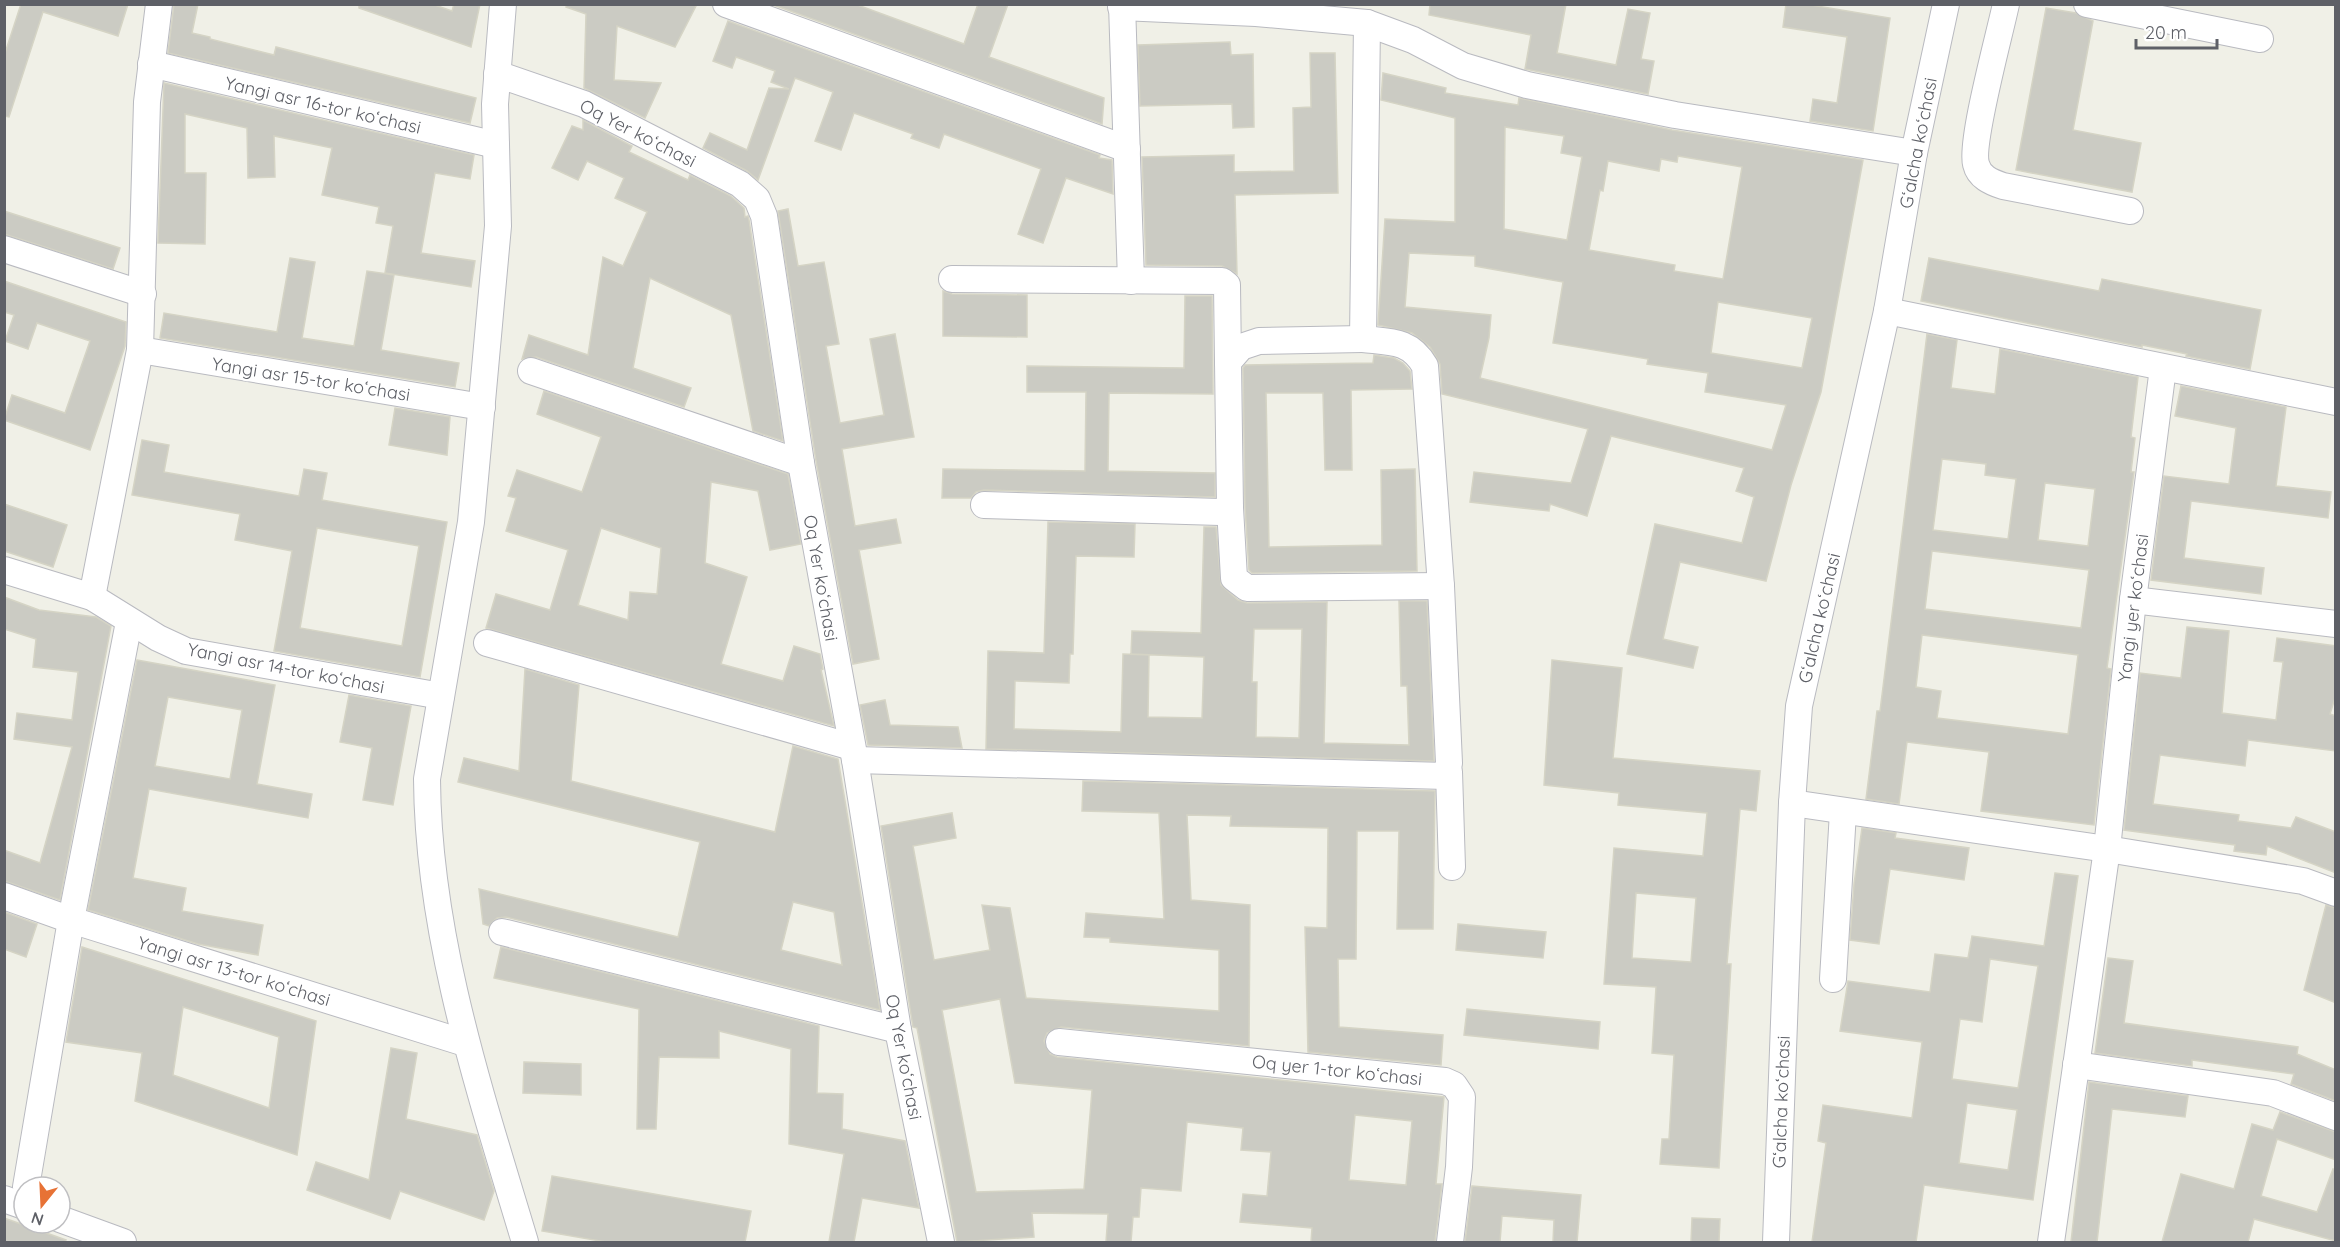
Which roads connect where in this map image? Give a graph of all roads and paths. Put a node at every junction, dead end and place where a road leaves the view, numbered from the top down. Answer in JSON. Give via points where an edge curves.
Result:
{"nodes":[{"id":1,"x":159,"y":4,"type":"edge"},
{"id":2,"x":503,"y":4,"type":"edge"},
{"id":3,"x":726,"y":4,"type":"edge"},
{"id":4,"x":1946,"y":4,"type":"edge"},
{"id":5,"x":2006,"y":4,"type":"edge"},
{"id":6,"x":2087,"y":4,"type":"edge"},
{"id":7,"x":1122,"y":6,"type":"edge"},
{"id":8,"x":1367,"y":23,"type":"junction"},
{"id":9,"x":2260,"y":39,"type":"dead end"},
{"id":10,"x":151,"y":64,"type":"junction"},
{"id":11,"x":497,"y":74,"type":"junction"},
{"id":12,"x":496,"y":145,"type":"junction"},
{"id":13,"x":1127,"y":149,"type":"junction"},
{"id":14,"x":1914,"y":153,"type":"junction"},
{"id":15,"x":2130,"y":211,"type":"dead end"},
{"id":16,"x":4,"y":249,"type":"edge"},
{"id":17,"x":952,"y":279,"type":"dead end"},
{"id":18,"x":1131,"y":281,"type":"junction"},
{"id":19,"x":143,"y":294,"type":"junction"},
{"id":20,"x":1887,"y":311,"type":"junction"},
{"id":21,"x":1363,"y":339,"type":"junction"},
{"id":22,"x":140,"y":350,"type":"junction"},
{"id":23,"x":1228,"y":362,"type":"junction"},
{"id":24,"x":2163,"y":368,"type":"junction"},
{"id":25,"x":531,"y":371,"type":"dead end"},
{"id":26,"x":2336,"y":402,"type":"edge"},
{"id":27,"x":482,"y":407,"type":"junction"},
{"id":28,"x":801,"y":462,"type":"junction"},
{"id":29,"x":984,"y":505,"type":"dead end"},
{"id":30,"x":1230,"y":508,"type":"junction"},
{"id":31,"x":4,"y":570,"type":"edge"},
{"id":32,"x":1441,"y":586,"type":"junction"},
{"id":33,"x":92,"y":597,"type":"junction"},
{"id":34,"x":2133,"y":600,"type":"junction"},
{"id":35,"x":129,"y":622,"type":"junction"},
{"id":36,"x":2336,"y":624,"type":"edge"},
{"id":37,"x":487,"y":643,"type":"dead end"},
{"id":38,"x":441,"y":696,"type":"junction"},
{"id":39,"x":854,"y":754,"type":"junction"},
{"id":40,"x":1449,"y":772,"type":"junction"},
{"id":41,"x":1792,"y":803,"type":"junction"},
{"id":42,"x":1843,"y":812,"type":"junction"},
{"id":43,"x":2107,"y":849,"type":"junction"},
{"id":44,"x":1452,"y":867,"type":"dead end"},
{"id":45,"x":2336,"y":893,"type":"edge"},
{"id":46,"x":4,"y":896,"type":"edge"},
{"id":47,"x":71,"y":920,"type":"junction"},
{"id":48,"x":502,"y":932,"type":"dead end"},
{"id":49,"x":1833,"y":979,"type":"dead end"},
{"id":50,"x":898,"y":1030,"type":"junction"},
{"id":51,"x":1059,"y":1042,"type":"dead end"},
{"id":52,"x":465,"y":1043,"type":"junction"},
{"id":53,"x":2076,"y":1065,"type":"junction"},
{"id":54,"x":2336,"y":1117,"type":"edge"},
{"id":55,"x":24,"y":1175,"type":"edge"},
{"id":56,"x":72,"y":1223,"type":"edge"},
{"id":57,"x":123,"y":1242,"type":"edge"},
{"id":58,"x":525,"y":1242,"type":"edge"},
{"id":59,"x":941,"y":1242,"type":"edge"},
{"id":60,"x":1450,"y":1242,"type":"edge"},
{"id":61,"x":1776,"y":1242,"type":"edge"},
{"id":62,"x":2051,"y":1242,"type":"edge"}],
"edges":[{"from":1,"to":10,"type":"street"},
{"from":2,"to":11,"type":"street"},
{"from":3,"to":13,"type":"street"},
{"from":4,"to":14,"type":"street","name":"Gʻalcha koʻchasi"},
{"from":5,"to":15,"type":"street","via":[[1976,145],[1979,171],[2003,186]]},
{"from":6,"to":9,"type":"street"},
{"from":7,"to":8,"type":"street"},
{"from":7,"to":13,"type":"street"},
{"from":8,"to":14,"type":"street","via":[[1413,40],[1463,66],[1527,85],[1675,115]]},
{"from":8,"to":21,"type":"street"},
{"from":10,"to":12,"type":"street","name":"Yangi asr 16-tor koʻchasi"},
{"from":10,"to":19,"type":"street"},
{"from":11,"to":12,"type":"street"},
{"from":11,"to":28,"type":"street","name":"Oq Yer koʻchasi","via":[[584,104],[740,184],[758,199],[764,216]]},
{"from":12,"to":27,"type":"street","via":[[498,226]]},
{"from":13,"to":18,"type":"street"},
{"from":14,"to":20,"type":"street","name":"Gʻalcha koʻchasi"},
{"from":16,"to":19,"type":"street"},
{"from":17,"to":18,"type":"street"},
{"from":18,"to":23,"type":"street","via":[[1205,279],[1227,285]]},
{"from":19,"to":22,"type":"street"},
{"from":20,"to":24,"type":"street"},
{"from":20,"to":41,"type":"street","name":"Gʻalcha koʻchasi","via":[[1799,705]]},
{"from":21,"to":23,"type":"street","via":[[1259,341],[1241,347]]},
{"from":21,"to":32,"type":"street","via":[[1405,345],[1417,352],[1425,366]]},
{"from":22,"to":27,"type":"street","name":"Yangi asr 15-tor koʻchasi"},
{"from":22,"to":33,"type":"street"},
{"from":23,"to":30,"type":"street"},
{"from":24,"to":26,"type":"street"},
{"from":24,"to":34,"type":"street","name":"Yangi yer koʻchasi"},
{"from":25,"to":28,"type":"street"},
{"from":27,"to":38,"type":"street","via":[[471,522]]},
{"from":28,"to":39,"type":"street","name":"Oq Yer koʻchasi"},
{"from":29,"to":30,"type":"street","via":[[1220,512]]},
{"from":30,"to":32,"type":"street","via":[[1233,578],[1247,588]]},
{"from":31,"to":33,"type":"street","name":"Yangi asr 14-tor koʻchasi"},
{"from":32,"to":40,"type":"street"},
{"from":33,"to":35,"type":"street","name":"Yangi asr 14-tor koʻchasi"},
{"from":34,"to":36,"type":"street"},
{"from":34,"to":43,"type":"street","name":"Yangi yer koʻchasi"},
{"from":35,"to":38,"type":"street","name":"Yangi asr 14-tor koʻchasi","via":[[186,651]]},
{"from":35,"to":47,"type":"street"},
{"from":37,"to":39,"type":"street"},
{"from":38,"to":52,"type":"street","via":[[427,778],[428,820],[433,870]]},
{"from":39,"to":40,"type":"street","via":[[1441,778]]},
{"from":39,"to":50,"type":"street","name":"Oq Yer koʻchasi"},
{"from":40,"to":44,"type":"street"},
{"from":41,"to":42,"type":"street"},
{"from":41,"to":61,"type":"street","name":"Gʻalcha koʻchasi"},
{"from":42,"to":43,"type":"street"},
{"from":42,"to":49,"type":"street"},
{"from":43,"to":45,"type":"street","via":[[2303,882]]},
{"from":43,"to":53,"type":"street","name":"Yangi yer koʻchasi"},
{"from":46,"to":47,"type":"street","name":"Yangi asr 13-tor koʻchasi"},
{"from":47,"to":52,"type":"street","name":"Yangi asr 13-tor koʻchasi"},
{"from":47,"to":55,"type":"street"},
{"from":48,"to":50,"type":"street"},
{"from":50,"to":59,"type":"street","name":"Oq Yer koʻchasi"},
{"from":51,"to":60,"type":"street","name":"Oq yer 1-tor koʻchasi","via":[[1454,1084],[1462,1097]]},
{"from":52,"to":58,"type":"street"},
{"from":53,"to":54,"type":"street","via":[[2273,1093]]},
{"from":53,"to":62,"type":"street","name":"Yangi yer koʻchasi"},
{"from":56,"to":57,"type":"street"}]}
